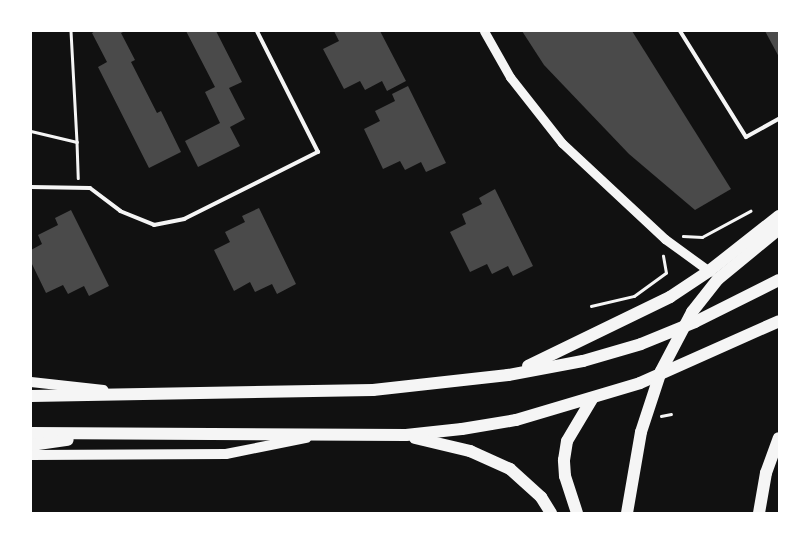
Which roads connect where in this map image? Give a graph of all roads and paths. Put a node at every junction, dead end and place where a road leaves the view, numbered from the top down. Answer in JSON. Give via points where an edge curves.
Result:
{"nodes":[{"id":1,"x":71,"y":31,"type":"edge"},
{"id":2,"x":257,"y":31,"type":"edge"},
{"id":3,"x":484,"y":31,"type":"edge"},
{"id":4,"x":680,"y":31,"type":"edge"},
{"id":5,"x":779,"y":119,"type":"edge"},
{"id":6,"x":31,"y":131,"type":"edge"},
{"id":7,"x":77,"y":142,"type":"junction"},
{"id":8,"x":31,"y":188,"type":"edge"},
{"id":9,"x":79,"y":188,"type":"junction"},
{"id":10,"x":750,"y":211,"type":"dead end"},
{"id":11,"x":779,"y":216,"type":"edge"},
{"id":12,"x":779,"y":228,"type":"edge"},
{"id":13,"x":683,"y":236,"type":"dead end"},
{"id":14,"x":663,"y":256,"type":"dead end"},
{"id":15,"x":709,"y":271,"type":"junction"},
{"id":16,"x":779,"y":280,"type":"edge"},
{"id":17,"x":591,"y":306,"type":"dead end"},
{"id":18,"x":779,"y":321,"type":"edge"},
{"id":19,"x":508,"y":375,"type":"junction"},
{"id":20,"x":31,"y":382,"type":"edge"},
{"id":21,"x":147,"y":395,"type":"junction"},
{"id":22,"x":31,"y":396,"type":"edge"},
{"id":23,"x":592,"y":399,"type":"junction"},
{"id":24,"x":31,"y":433,"type":"edge"},
{"id":25,"x":107,"y":434,"type":"junction"},
{"id":26,"x":406,"y":435,"type":"junction"},
{"id":27,"x":314,"y":436,"type":"junction"},
{"id":28,"x":779,"y":438,"type":"edge"},
{"id":29,"x":31,"y":446,"type":"edge"},
{"id":30,"x":31,"y":455,"type":"edge"},
{"id":31,"x":551,"y":513,"type":"edge"},
{"id":32,"x":577,"y":513,"type":"edge"},
{"id":33,"x":627,"y":513,"type":"edge"},
{"id":34,"x":759,"y":513,"type":"edge"}],
"edges":[{"from":1,"to":7,"type":"path"},
{"from":2,"to":9,"type":"lane","via":[[318,152],[184,219],[154,225],[120,211],[90,188]]},
{"from":3,"to":15,"type":"street","via":[[510,77],[562,143],[665,239]]},
{"from":4,"to":5,"type":"lane","via":[[746,137]]},
{"from":6,"to":7,"type":"path"},
{"from":7,"to":9,"type":"path"},
{"from":8,"to":9,"type":"lane"},
{"from":10,"to":13,"type":"path","via":[[702,236]]},
{"from":11,"to":15,"type":"highway"},
{"from":12,"to":33,"type":"highway","via":[[718,279],[692,312],[661,371],[641,432]]},
{"from":14,"to":17,"type":"path","via":[[666,273],[634,296]]},
{"from":15,"to":19,"type":"highway","via":[[632,317]]},
{"from":16,"to":19,"type":"highway","via":[[695,322],[641,344],[583,361]]},
{"from":18,"to":23,"type":"highway","via":[[658,376]]},
{"from":19,"to":21,"type":"highway","via":[[373,390]]},
{"from":20,"to":21,"type":"main road"},
{"from":21,"to":22,"type":"highway"},
{"from":23,"to":26,"type":"highway","via":[[516,420]]},
{"from":23,"to":32,"type":"highway","via":[[567,441],[564,460],[565,476]]},
{"from":24,"to":25,"type":"highway"},
{"from":25,"to":27,"type":"highway"},
{"from":25,"to":29,"type":"highway"},
{"from":26,"to":27,"type":"highway"},
{"from":26,"to":31,"type":"highway","via":[[470,452],[510,469],[542,496]]},
{"from":27,"to":30,"type":"main road","via":[[226,454]]},
{"from":28,"to":34,"type":"highway","via":[[766,473]]}]}
